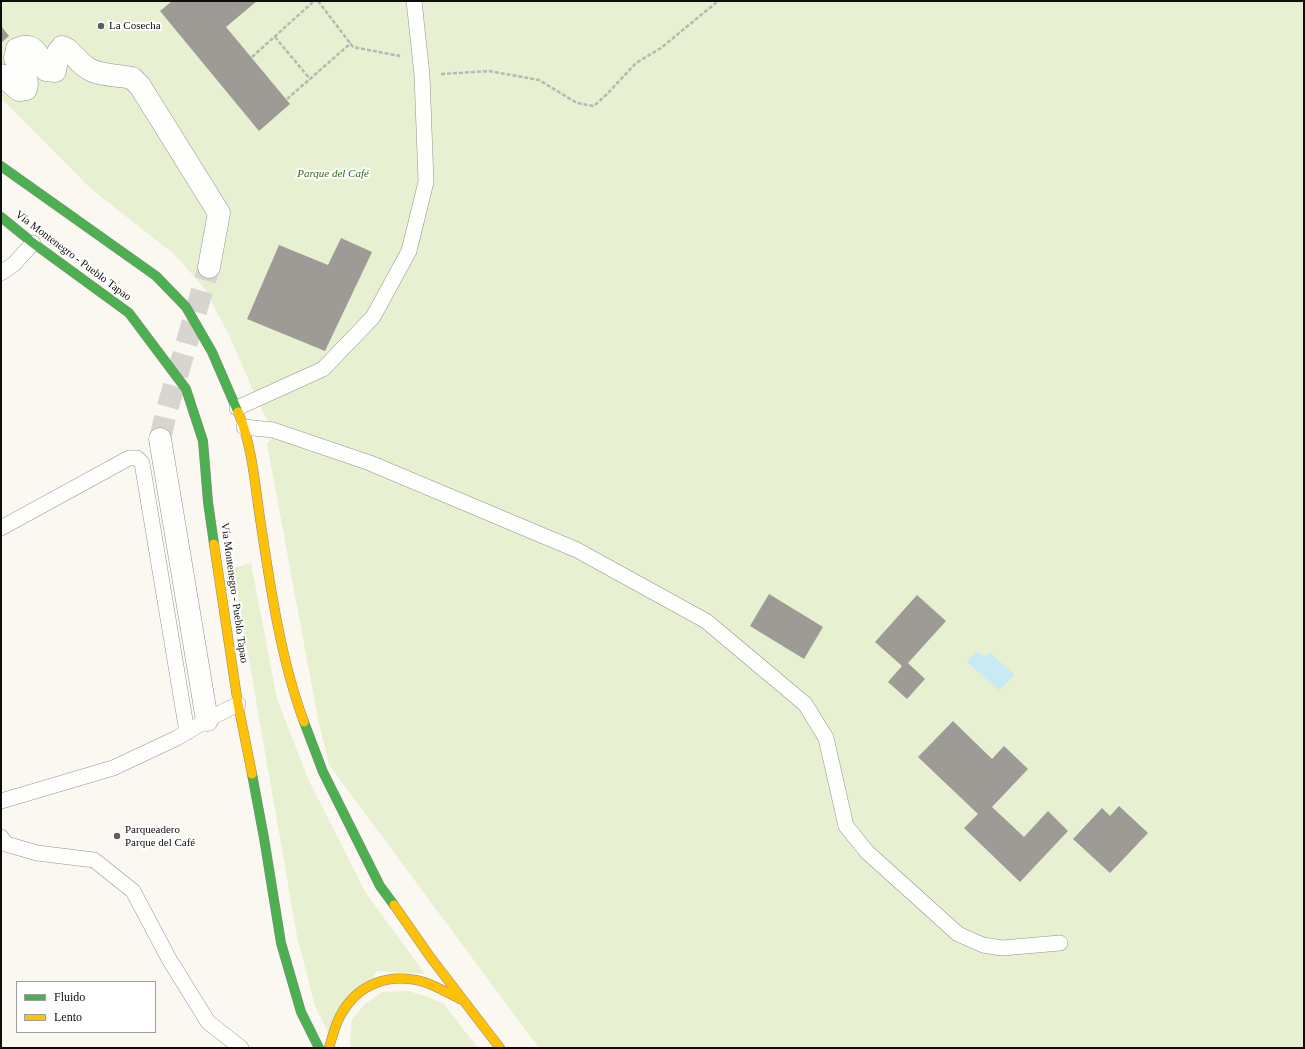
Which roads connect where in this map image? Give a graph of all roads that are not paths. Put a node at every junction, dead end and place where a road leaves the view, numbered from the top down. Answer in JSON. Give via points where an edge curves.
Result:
{"nodes":[{"id":1,"x":417,"y":2,"type":"edge"},
{"id":2,"x":1,"y":75,"type":"edge"},
{"id":3,"x":1,"y":166,"type":"edge"},
{"id":4,"x":1,"y":217,"type":"edge"},
{"id":5,"x":33,"y":243,"type":"junction"},
{"id":6,"x":209,"y":267,"type":"tunnel mouth"},
{"id":7,"x":1,"y":273,"type":"edge"},
{"id":8,"x":237,"y":408,"type":"junction"},
{"id":9,"x":244,"y":428,"type":"junction"},
{"id":10,"x":160,"y":439,"type":"tunnel mouth"},
{"id":11,"x":1,"y":528,"type":"edge"},
{"id":12,"x":238,"y":704,"type":"junction"},
{"id":13,"x":207,"y":720,"type":"junction"},
{"id":14,"x":187,"y":732,"type":"junction"},
{"id":15,"x":1,"y":802,"type":"edge"},
{"id":16,"x":1,"y":837,"type":"edge"},
{"id":17,"x":1060,"y":943,"type":"dead end"},
{"id":18,"x":464,"y":1001,"type":"junction"},
{"id":19,"x":241,"y":1048,"type":"edge"},
{"id":20,"x":319,"y":1048,"type":"edge"},
{"id":21,"x":329,"y":1048,"type":"edge"},
{"id":22,"x":500,"y":1048,"type":"edge"}],
"edges":[{"from":1,"to":8,"type":"lane","via":[[426,182],[409,251],[373,317],[323,369]]},
{"from":2,"to":6,"type":"street","via":[[19,90],[26,89],[26,76],[15,58],[16,49],[23,46],[34,50],[46,70],[55,71],[58,52],[62,47],[89,69],[132,78],[140,86],[219,213]]},
{"from":3,"to":8,"type":"main road","via":[[156,276],[186,307],[212,352]]},
{"from":4,"to":5,"type":"main road","name":"Vía Montenegro - Pueblo Tapao"},
{"from":5,"to":7,"type":"lane","via":[[14,264]]},
{"from":5,"to":12,"type":"main road","name":"Vía Montenegro - Pueblo Tapao","via":[[129,313],[186,389],[203,442],[208,502]]},
{"from":8,"to":9,"type":"main road"},
{"from":9,"to":17,"type":"lane","via":[[273,430],[370,463],[577,550],[706,621],[805,704],[826,738],[846,826],[867,852],[958,934],[983,945],[1002,948]]},
{"from":9,"to":18,"type":"main road","via":[[271,593],[294,695],[323,772],[380,886]]},
{"from":10,"to":13,"type":"street"},
{"from":11,"to":14,"type":"lane","via":[[129,458],[137,458],[142,464]]},
{"from":12,"to":13,"type":"lane"},
{"from":12,"to":20,"type":"main road","name":"Vía Montenegro - Pueblo Tapao","via":[[281,943],[301,1012]]},
{"from":13,"to":14,"type":"lane"},
{"from":14,"to":15,"type":"lane","via":[[113,768]]},
{"from":16,"to":19,"type":"lane","via":[[6,844],[37,853],[94,860],[133,891],[169,959],[208,1022]]},
{"from":18,"to":21,"type":"main road","via":[[440,989],[409,979],[379,981],[348,1003],[340,1016]]},
{"from":18,"to":22,"type":"main road"}]}
